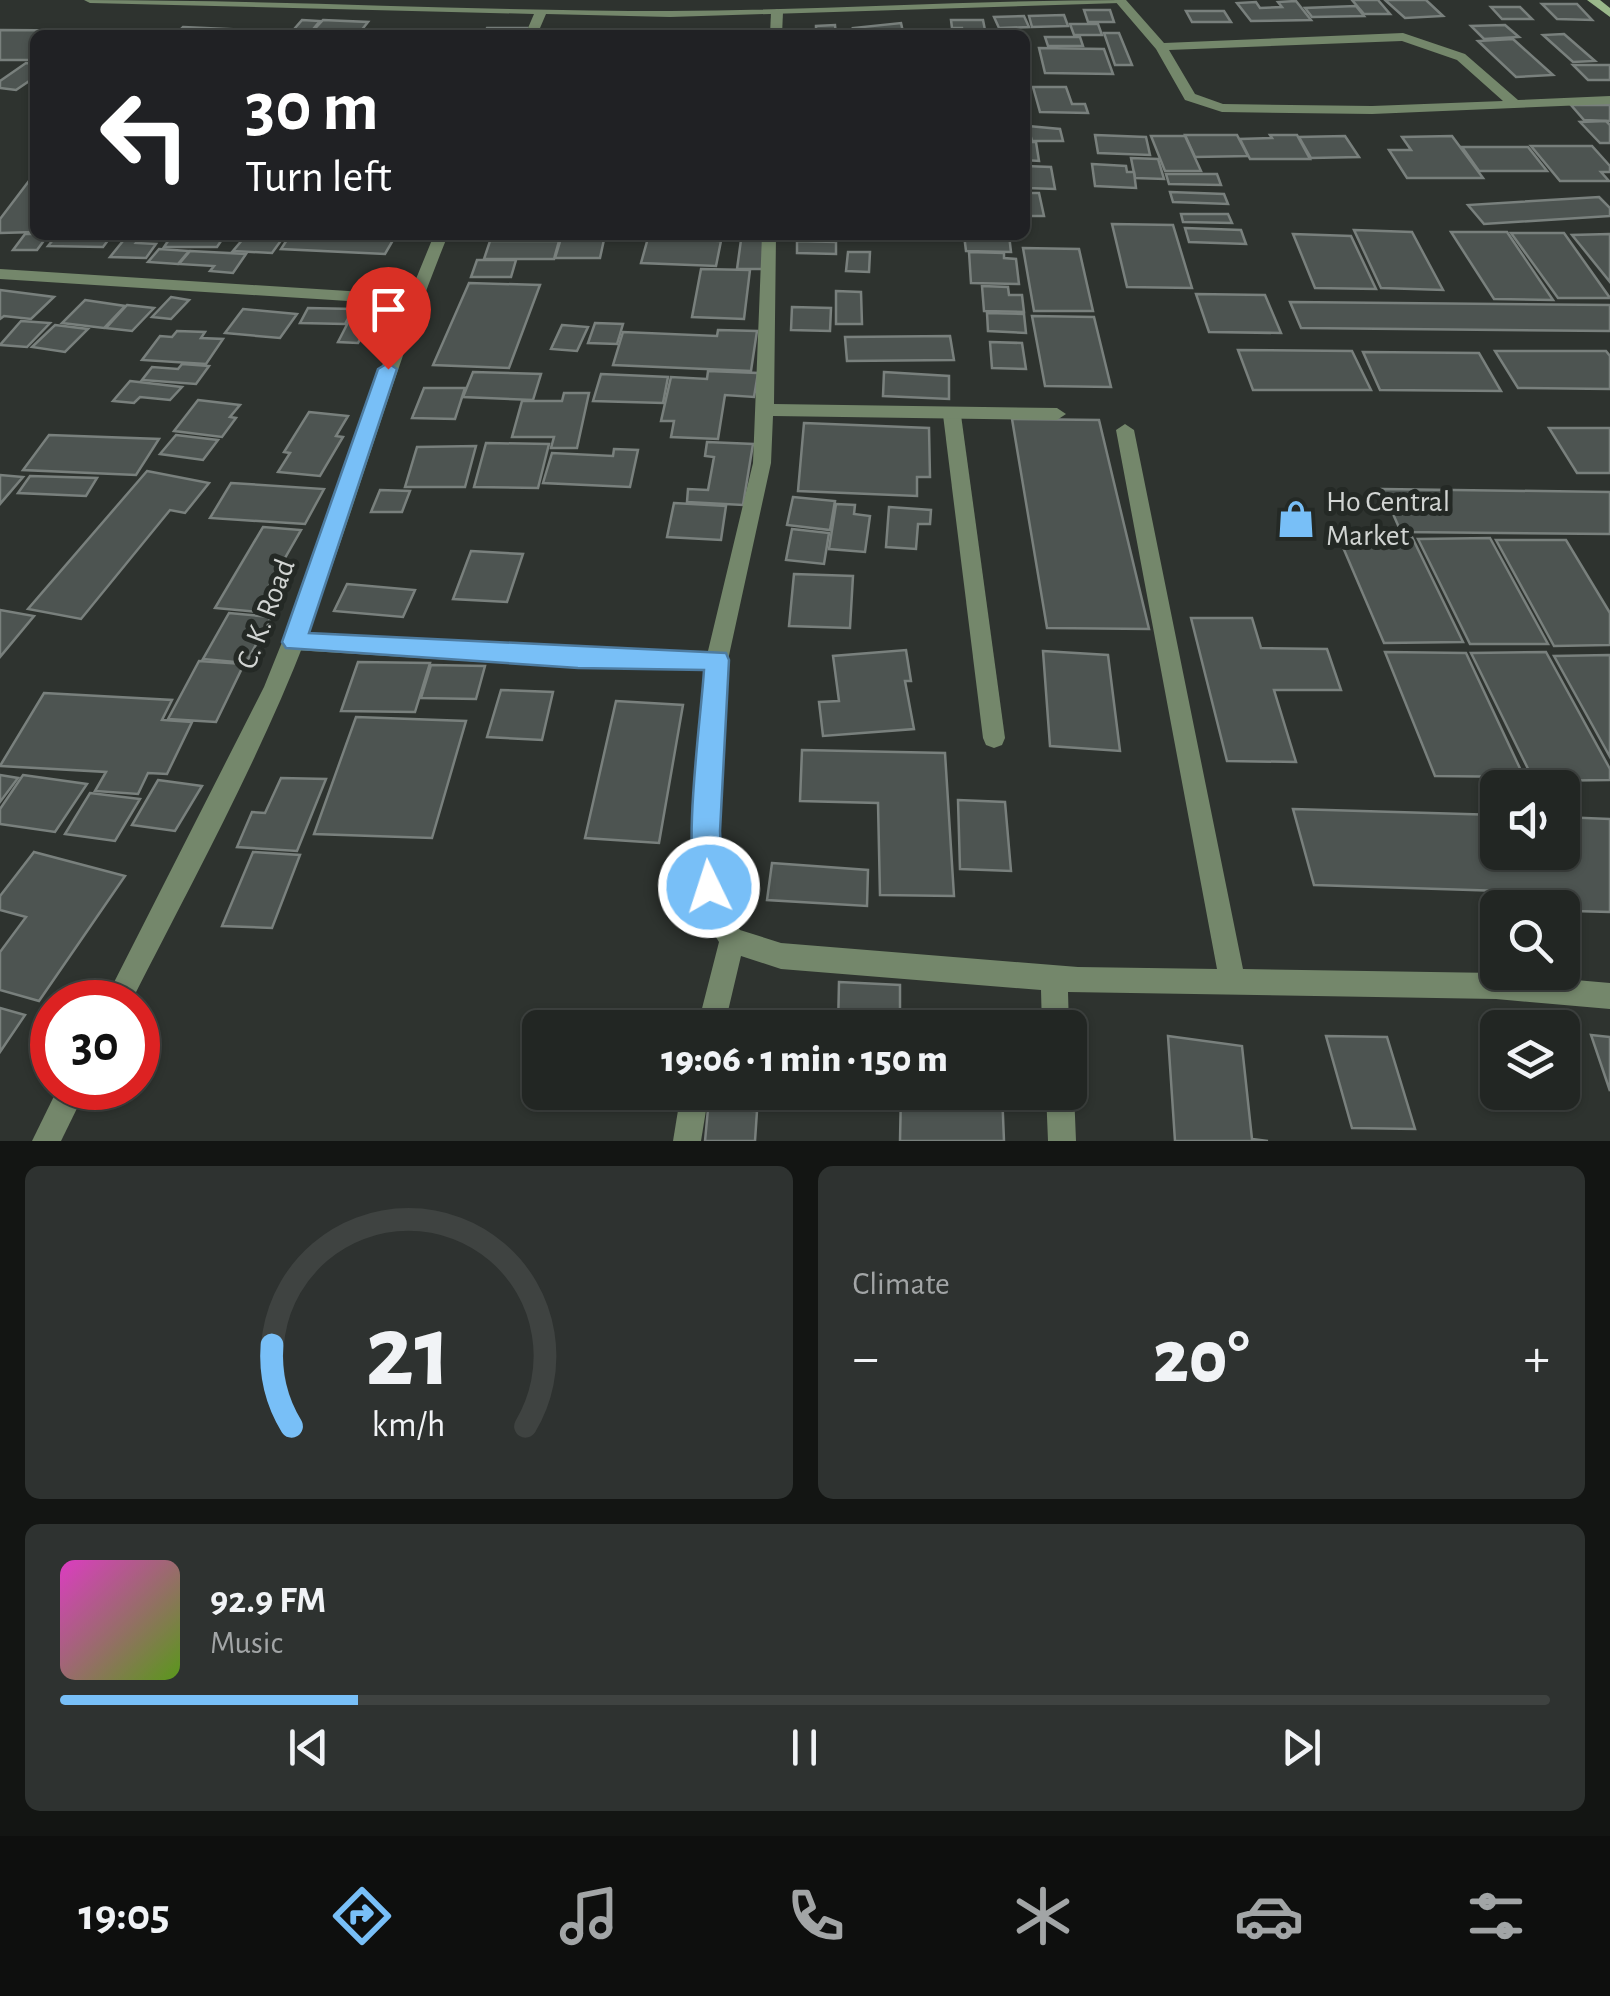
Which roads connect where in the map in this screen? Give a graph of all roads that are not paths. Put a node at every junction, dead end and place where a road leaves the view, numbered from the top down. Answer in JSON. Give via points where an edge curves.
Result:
{"nodes":[{"id":1,"x":90,"y":0,"type":"edge"},
{"id":2,"x":1120,"y":0,"type":"edge"},
{"id":3,"x":1593,"y":0,"type":"edge"},
{"id":4,"x":325,"y":3,"type":"edge"},
{"id":5,"x":392,"y":4,"type":"edge"},
{"id":6,"x":493,"y":4,"type":"edge"},
{"id":7,"x":868,"y":5,"type":"edge"},
{"id":8,"x":542,"y":10,"type":"junction"},
{"id":9,"x":778,"y":12,"type":"junction"},
{"id":10,"x":1610,"y":14,"type":"edge"},
{"id":11,"x":533,"y":30,"type":"edge"},
{"id":12,"x":776,"y":30,"type":"edge"},
{"id":13,"x":1160,"y":47,"type":"junction"},
{"id":14,"x":1610,"y":100,"type":"edge"},
{"id":15,"x":1516,"y":106,"type":"junction"},
{"id":16,"x":440,"y":240,"type":"edge"},
{"id":17,"x":769,"y":240,"type":"edge"},
{"id":18,"x":0,"y":274,"type":"edge"},
{"id":19,"x":411,"y":300,"type":"junction"},
{"id":20,"x":765,"y":410,"type":"junction"},
{"id":21,"x":1057,"y":414,"type":"dead end"},
{"id":22,"x":952,"y":415,"type":"junction"},
{"id":23,"x":1125,"y":430,"type":"dead end"},
{"id":24,"x":294,"y":642,"type":"junction"},
{"id":25,"x":717,"y":660,"type":"junction"},
{"id":26,"x":994,"y":738,"type":"dead end"},
{"id":27,"x":732,"y":940,"type":"junction"},
{"id":28,"x":1054,"y":978,"type":"junction"},
{"id":29,"x":128,"y":980,"type":"edge"},
{"id":30,"x":1233,"y":983,"type":"junction"},
{"id":31,"x":1610,"y":996,"type":"edge"},
{"id":32,"x":714,"y":1010,"type":"edge"},
{"id":33,"x":1055,"y":1010,"type":"edge"},
{"id":34,"x":62,"y":1110,"type":"edge"},
{"id":35,"x":692,"y":1110,"type":"edge"},
{"id":36,"x":1061,"y":1110,"type":"edge"},
{"id":37,"x":46,"y":1141,"type":"edge"},
{"id":38,"x":687,"y":1141,"type":"edge"},
{"id":39,"x":1062,"y":1141,"type":"edge"}],
"edges":[{"from":1,"to":4,"type":"street"},
{"from":2,"to":7,"type":"street"},
{"from":2,"to":13,"type":"street"},
{"from":3,"to":10,"type":"main road"},
{"from":4,"to":5,"type":"street"},
{"from":5,"to":6,"type":"street"},
{"from":6,"to":8,"type":"street"},
{"from":7,"to":9,"type":"street"},
{"from":8,"to":9,"type":"street"},
{"from":8,"to":11,"type":"street"},
{"from":9,"to":12,"type":"street"},
{"from":13,"to":15,"type":"street","via":[[1403,36],[1462,57]]},
{"from":13,"to":15,"type":"street","via":[[1190,96],[1222,108]]},
{"from":14,"to":15,"type":"street"},
{"from":16,"to":19,"type":"street","name":"C. K. Road"},
{"from":17,"to":20,"type":"street"},
{"from":18,"to":19,"type":"street"},
{"from":19,"to":24,"type":"street","name":"C. K. Road"},
{"from":20,"to":22,"type":"street"},
{"from":20,"to":25,"type":"street","via":[[762,463]]},
{"from":21,"to":22,"type":"street"},
{"from":22,"to":26,"type":"street"},
{"from":23,"to":30,"type":"street"},
{"from":24,"to":25,"type":"street"},
{"from":24,"to":29,"type":"street","name":"C. K. Road"},
{"from":25,"to":27,"type":"street","via":[[705,862],[713,912]]},
{"from":27,"to":28,"type":"street","via":[[781,956]]},
{"from":27,"to":32,"type":"street"},
{"from":28,"to":30,"type":"street"},
{"from":28,"to":33,"type":"street"},
{"from":30,"to":31,"type":"street","via":[[1496,986]]},
{"from":34,"to":37,"type":"street"},
{"from":35,"to":38,"type":"street"},
{"from":36,"to":39,"type":"street"}]}
